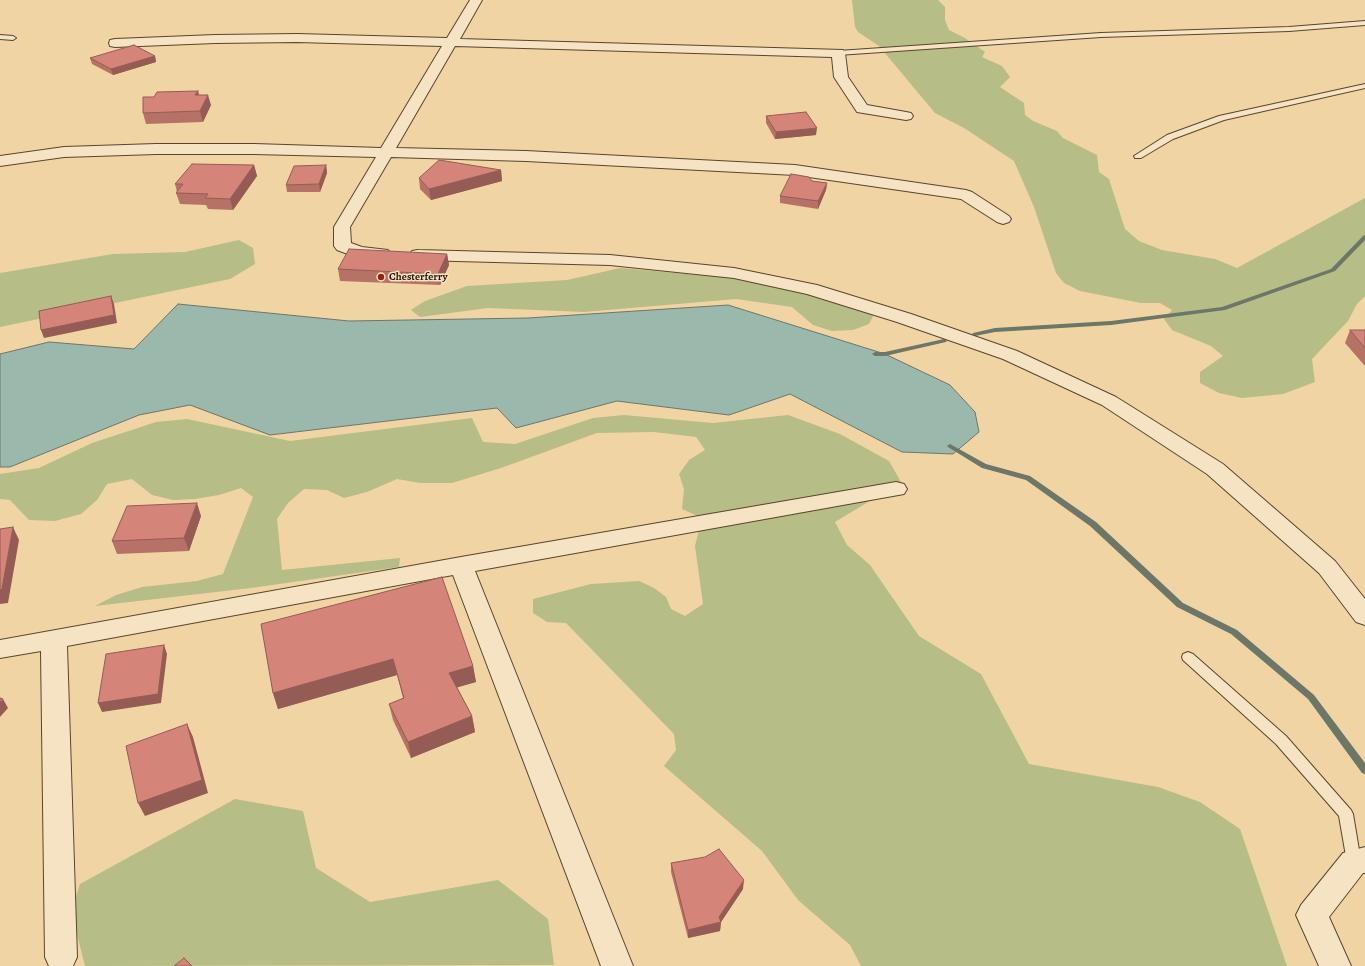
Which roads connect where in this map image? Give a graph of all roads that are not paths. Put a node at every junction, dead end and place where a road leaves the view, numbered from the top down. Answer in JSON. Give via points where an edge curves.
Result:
{"nodes":[{"id":1,"x":476,"y":0,"type":"edge"},
{"id":2,"x":1365,"y":23,"type":"edge"},
{"id":3,"x":0,"y":37,"type":"edge"},
{"id":4,"x":13,"y":38,"type":"dead end"},
{"id":5,"x":451,"y":42,"type":"junction"},
{"id":6,"x":114,"y":43,"type":"dead end"},
{"id":7,"x":838,"y":53,"type":"junction"},
{"id":8,"x":1365,"y":86,"type":"edge"},
{"id":9,"x":906,"y":116,"type":"dead end"},
{"id":10,"x":386,"y":152,"type":"junction"},
{"id":11,"x":1138,"y":156,"type":"dead end"},
{"id":12,"x":0,"y":161,"type":"edge"},
{"id":13,"x":1003,"y":219,"type":"dead end"},
{"id":14,"x":896,"y":489,"type":"dead end"},
{"id":15,"x":461,"y":565,"type":"junction"},
{"id":16,"x":1365,"y":616,"type":"edge"},
{"id":17,"x":54,"y":640,"type":"junction"},
{"id":18,"x":0,"y":649,"type":"edge"},
{"id":19,"x":1188,"y":657,"type":"dead end"},
{"id":20,"x":1360,"y":861,"type":"edge"},
{"id":21,"x":60,"y":957,"type":"dead end"},
{"id":22,"x":617,"y":966,"type":"edge"},
{"id":23,"x":1335,"y":966,"type":"edge"}],
"edges":[{"from":1,"to":5,"type":"street"},
{"from":2,"to":7,"type":"lane","via":[[1289,29],[1101,35]]},
{"from":3,"to":4,"type":"lane"},
{"from":5,"to":6,"type":"street","via":[[282,38]]},
{"from":5,"to":7,"type":"street"},
{"from":5,"to":10,"type":"street"},
{"from":7,"to":9,"type":"street","via":[[841,77],[862,109]]},
{"from":8,"to":11,"type":"lane","via":[[1222,118],[1170,137]]},
{"from":10,"to":12,"type":"street","via":[[156,149],[64,152]]},
{"from":10,"to":13,"type":"street","via":[[526,156],[795,170],[966,195]]},
{"from":10,"to":16,"type":"street","via":[[342,227],[343,246],[359,252],[610,260],[734,273],[811,289],[1010,355],[1109,400],[1215,469],[1327,566]]},
{"from":14,"to":15,"type":"street"},
{"from":15,"to":17,"type":"street"},
{"from":15,"to":22,"type":"street"},
{"from":17,"to":18,"type":"street"},
{"from":17,"to":21,"type":"street"},
{"from":19,"to":20,"type":"lane","via":[[1281,740],[1346,814]]},
{"from":20,"to":23,"type":"street","via":[[1312,915]]}]}
